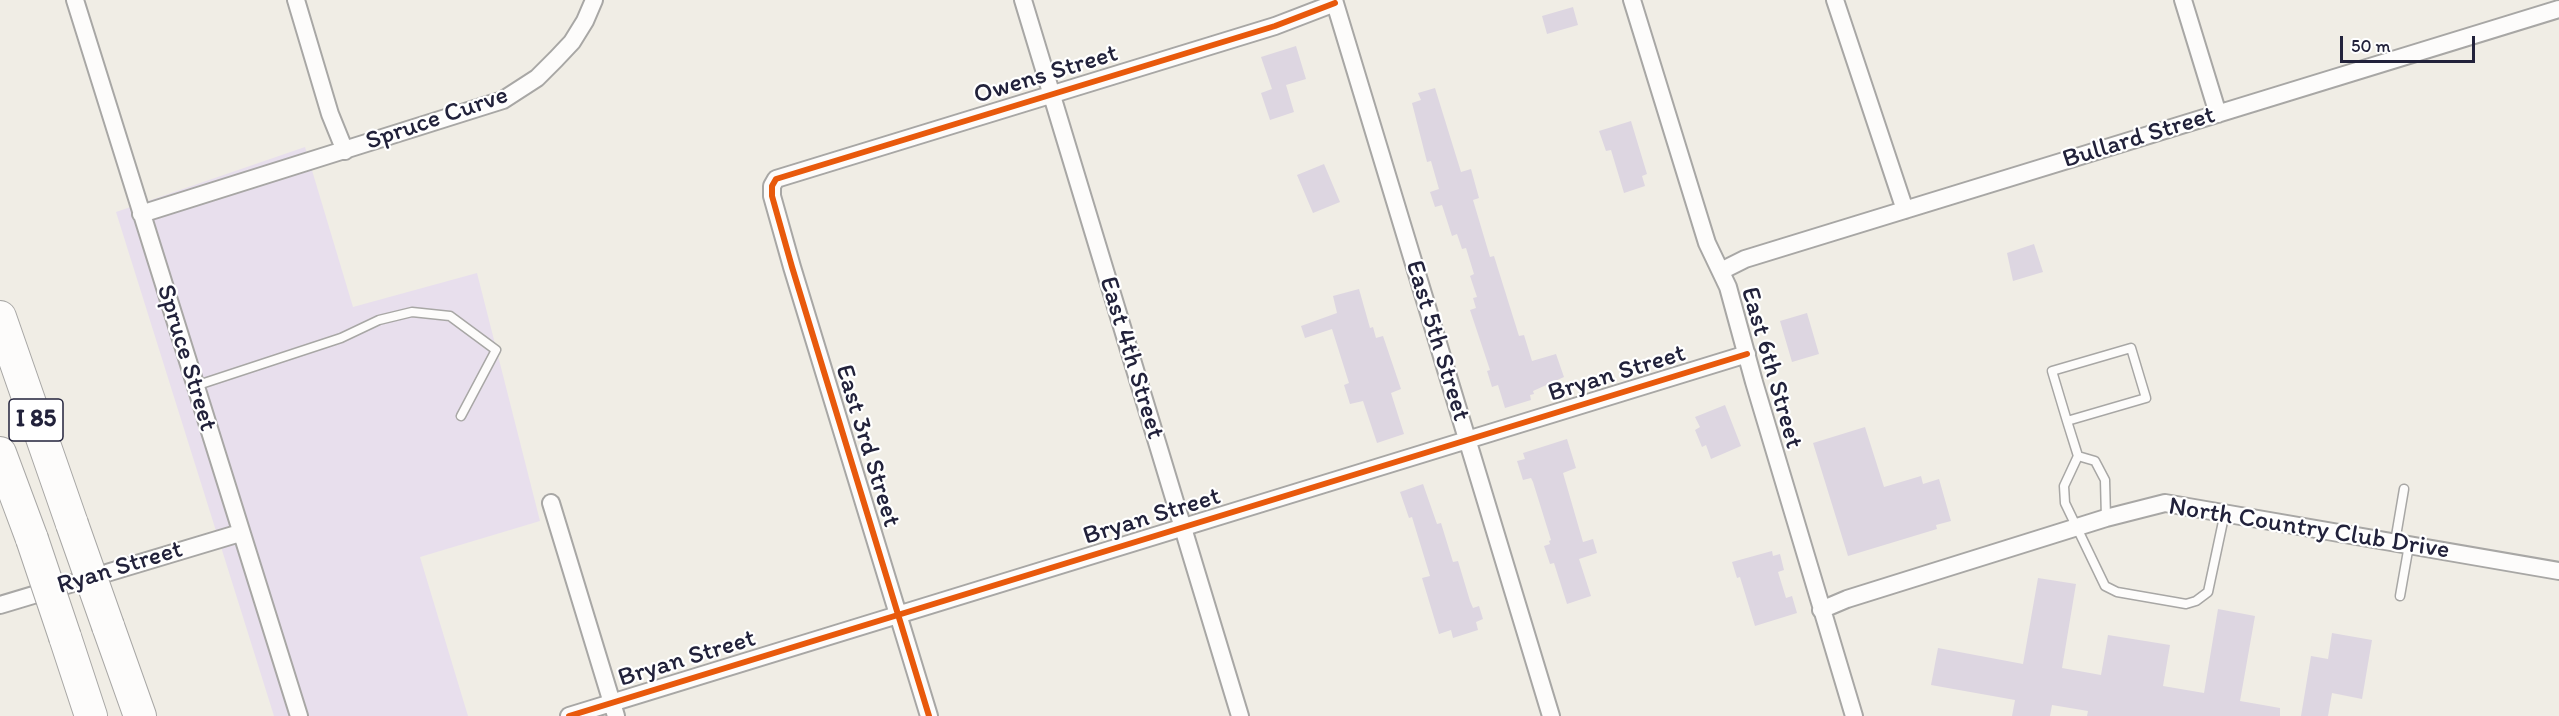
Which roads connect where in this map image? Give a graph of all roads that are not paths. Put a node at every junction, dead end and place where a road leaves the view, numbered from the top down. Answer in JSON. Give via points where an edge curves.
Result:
{"nodes":[{"id":1,"x":75,"y":0,"type":"edge"},
{"id":2,"x":296,"y":0,"type":"edge"},
{"id":3,"x":594,"y":0,"type":"edge"},
{"id":4,"x":1023,"y":0,"type":"edge"},
{"id":5,"x":1632,"y":0,"type":"edge"},
{"id":6,"x":1835,"y":0,"type":"edge"},
{"id":7,"x":2183,"y":0,"type":"edge"},
{"id":8,"x":1334,"y":2,"type":"edge"},
{"id":9,"x":2559,"y":9,"type":"edge"},
{"id":10,"x":1051,"y":93,"type":"junction"},
{"id":11,"x":2217,"y":114,"type":"junction"},
{"id":12,"x":345,"y":151,"type":"junction"},
{"id":13,"x":772,"y":186,"type":"joint"},
{"id":14,"x":1905,"y":210,"type":"junction"},
{"id":15,"x":141,"y":214,"type":"junction"},
{"id":16,"x":1721,"y":271,"type":"junction"},
{"id":17,"x":0,"y":317,"type":"edge"},
{"id":18,"x":1747,"y":354,"type":"junction"},
{"id":19,"x":194,"y":386,"type":"junction"},
{"id":20,"x":461,"y":416,"type":"dead end"},
{"id":21,"x":2067,"y":421,"type":"junction"},
{"id":22,"x":1467,"y":441,"type":"junction"},
{"id":23,"x":0,"y":453,"type":"edge"},
{"id":24,"x":2078,"y":456,"type":"junction"},
{"id":25,"x":2404,"y":489,"type":"dead end"},
{"id":26,"x":551,"y":503,"type":"dead end"},
{"id":27,"x":2225,"y":512,"type":"junction"},
{"id":28,"x":2106,"y":518,"type":"junction"},
{"id":29,"x":2077,"y":527,"type":"junction"},
{"id":30,"x":1182,"y":528,"type":"junction"},
{"id":31,"x":240,"y":533,"type":"junction"},
{"id":32,"x":2402,"y":544,"type":"junction"},
{"id":33,"x":2559,"y":572,"type":"edge"},
{"id":34,"x":2400,"y":596,"type":"dead end"},
{"id":35,"x":0,"y":605,"type":"edge"},
{"id":36,"x":1821,"y":610,"type":"junction"},
{"id":37,"x":898,"y":615,"type":"junction"},
{"id":38,"x":614,"y":709,"type":"edge"},
{"id":39,"x":91,"y":716,"type":"edge"},
{"id":40,"x":140,"y":716,"type":"edge"},
{"id":41,"x":299,"y":716,"type":"edge"},
{"id":42,"x":568,"y":716,"type":"edge"},
{"id":43,"x":929,"y":716,"type":"edge"},
{"id":44,"x":1240,"y":716,"type":"edge"},
{"id":45,"x":1551,"y":716,"type":"edge"},
{"id":46,"x":1854,"y":716,"type":"edge"}],
"edges":[{"from":1,"to":15,"type":"street","name":"Spruce Street"},
{"from":2,"to":12,"type":"street","name":"Spruce Curve"},
{"from":3,"to":12,"type":"street","name":"Spruce Curve","via":[[572,42],[537,78],[515,93],[484,108]]},
{"from":4,"to":10,"type":"street","name":"East 4th Street"},
{"from":5,"to":16,"type":"street","name":"East 6th Street","via":[[1707,243]]},
{"from":6,"to":14,"type":"street"},
{"from":7,"to":11,"type":"street"},
{"from":8,"to":10,"type":"street","name":"Owens Street","via":[[1275,26]]},
{"from":8,"to":22,"type":"street","name":"East 5th Street"},
{"from":9,"to":11,"type":"street","name":"Bullard Street"},
{"from":10,"to":13,"type":"street","name":"Owens Street","via":[[789,174],[776,179]]},
{"from":10,"to":30,"type":"street","name":"East 4th Street"},
{"from":11,"to":14,"type":"street","name":"Bullard Street"},
{"from":12,"to":15,"type":"street","name":"Spruce Curve"},
{"from":13,"to":37,"type":"street","name":"East 3rd Street","via":[[792,267]]},
{"from":14,"to":16,"type":"street","name":"Bullard Street","via":[[1745,259]]},
{"from":15,"to":19,"type":"street","name":"Spruce Street"},
{"from":16,"to":18,"type":"street","name":"East 6th Street"},
{"from":17,"to":40,"type":"highway","number":"I 85","bridge":true},
{"from":18,"to":22,"type":"street","name":"Bryan Street"},
{"from":18,"to":36,"type":"street","name":"East 6th Street"},
{"from":19,"to":20,"type":"lane","via":[[341,338],[379,320],[412,312],[450,316],[496,350]]},
{"from":19,"to":31,"type":"street","name":"Spruce Street"},
{"from":21,"to":21,"type":"lane","via":[[2052,371],[2131,348],[2146,399]]},
{"from":21,"to":24,"type":"lane"},
{"from":22,"to":30,"type":"street","name":"Bryan Street"},
{"from":22,"to":45,"type":"street","name":"East 5th Street"},
{"from":23,"to":39,"type":"highway","number":"I 85","bridge":true},
{"from":24,"to":28,"type":"lane","via":[[2095,461],[2105,480]]},
{"from":24,"to":29,"type":"lane","via":[[2064,486],[2065,503]]},
{"from":25,"to":32,"type":"lane"},
{"from":26,"to":38,"type":"street","name":"Bryan Street"},
{"from":27,"to":28,"type":"street","name":"North Country Club Drive","via":[[2165,503]]},
{"from":27,"to":29,"type":"lane","via":[[2208,592],[2186,604],[2116,592],[2105,586]]},
{"from":27,"to":32,"type":"street","name":"North Country Club Drive"},
{"from":28,"to":29,"type":"street","name":"North Country Club Drive"},
{"from":29,"to":36,"type":"street","name":"North Country Club Drive"},
{"from":30,"to":37,"type":"street","name":"Bryan Street"},
{"from":30,"to":44,"type":"street","name":"East 4th Street"},
{"from":31,"to":35,"type":"street","name":"Ryan Street"},
{"from":31,"to":41,"type":"street","name":"Spruce Street"},
{"from":32,"to":33,"type":"street","name":"North Country Club Drive"},
{"from":32,"to":34,"type":"lane"},
{"from":36,"to":46,"type":"street","name":"East 6th Street"},
{"from":37,"to":38,"type":"street","name":"Bryan Street"},
{"from":37,"to":43,"type":"street","name":"East 3rd Street"},
{"from":38,"to":42,"type":"street","name":"Bryan Street"}]}
